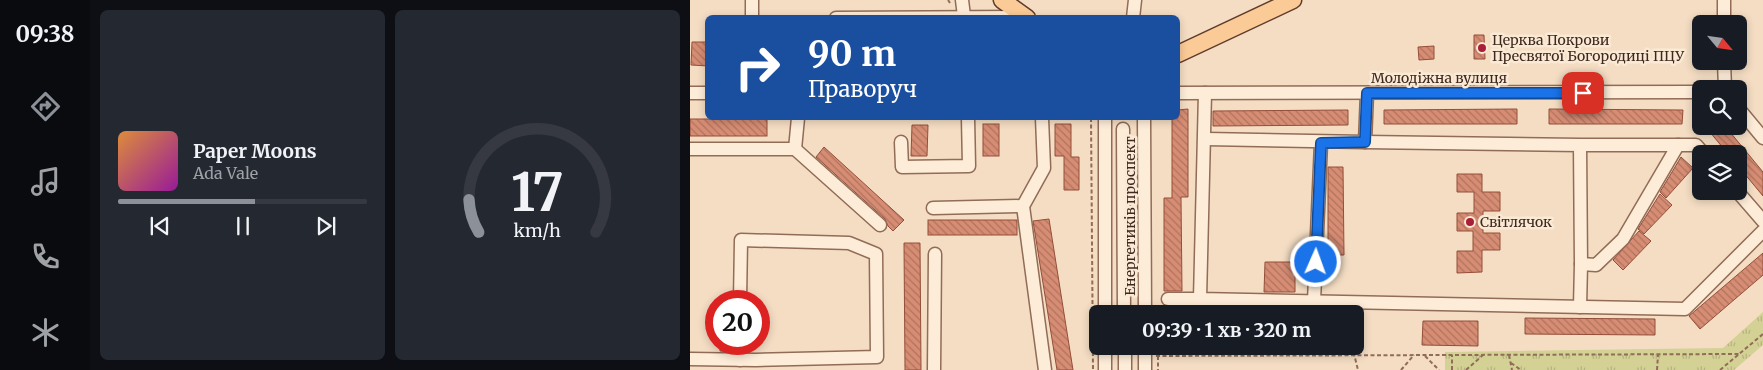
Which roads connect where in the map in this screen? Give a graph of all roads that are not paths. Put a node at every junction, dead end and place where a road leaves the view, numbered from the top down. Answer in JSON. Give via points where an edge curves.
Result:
{"nodes":[{"id":1,"x":752,"y":0,"type":"edge"},
{"id":2,"x":1002,"y":0,"type":"edge"},
{"id":3,"x":1135,"y":0,"type":"edge"},
{"id":4,"x":1293,"y":0,"type":"edge"},
{"id":5,"x":1724,"y":0,"type":"edge"},
{"id":6,"x":953,"y":1,"type":"edge"},
{"id":7,"x":752,"y":15,"type":"edge"},
{"id":8,"x":963,"y":15,"type":"edge"},
{"id":9,"x":1024,"y":15,"type":"edge"},
{"id":10,"x":1133,"y":15,"type":"edge"},
{"id":11,"x":1724,"y":15,"type":"edge"},
{"id":12,"x":1180,"y":53,"type":"edge"},
{"id":13,"x":1692,"y":92,"type":"edge"},
{"id":14,"x":690,"y":93,"type":"edge"},
{"id":15,"x":705,"y":93,"type":"edge"},
{"id":16,"x":1180,"y":93,"type":"edge"},
{"id":17,"x":1205,"y":93,"type":"junction"},
{"id":18,"x":1367,"y":93,"type":"junction"},
{"id":19,"x":1747,"y":119,"type":"edge"},
{"id":20,"x":798,"y":120,"type":"edge"},
{"id":21,"x":968,"y":120,"type":"edge"},
{"id":22,"x":1042,"y":120,"type":"edge"},
{"id":23,"x":1105,"y":120,"type":"edge"},
{"id":24,"x":1144,"y":120,"type":"edge"},
{"id":25,"x":1124,"y":129,"type":"dead end"},
{"id":26,"x":1763,"y":138,"type":"edge"},
{"id":27,"x":1206,"y":139,"type":"junction"},
{"id":28,"x":901,"y":142,"type":"dead end"},
{"id":29,"x":1365,"y":142,"type":"junction"},
{"id":30,"x":1321,"y":143,"type":"junction"},
{"id":31,"x":1580,"y":145,"type":"junction"},
{"id":32,"x":1678,"y":145,"type":"junction"},
{"id":33,"x":1697,"y":145,"type":"edge"},
{"id":34,"x":690,"y":149,"type":"edge"},
{"id":35,"x":795,"y":149,"type":"junction"},
{"id":36,"x":1745,"y":200,"type":"edge"},
{"id":37,"x":1023,"y":206,"type":"junction"},
{"id":38,"x":933,"y":208,"type":"dead end"},
{"id":39,"x":1763,"y":221,"type":"edge"},
{"id":40,"x":880,"y":225,"type":"dead end"},
{"id":41,"x":1763,"y":231,"type":"edge"},
{"id":42,"x":935,"y":254,"type":"dead end"},
{"id":43,"x":1581,"y":264,"type":"junction"},
{"id":44,"x":740,"y":290,"type":"edge"},
{"id":45,"x":1168,"y":299,"type":"dead end"},
{"id":46,"x":1200,"y":299,"type":"junction"},
{"id":47,"x":1314,"y":302,"type":"junction"},
{"id":48,"x":1105,"y":305,"type":"edge"},
{"id":49,"x":1124,"y":305,"type":"edge"},
{"id":50,"x":1145,"y":305,"type":"edge"},
{"id":51,"x":1580,"y":307,"type":"junction"},
{"id":52,"x":740,"y":355,"type":"edge"},
{"id":53,"x":1105,"y":355,"type":"edge"},
{"id":54,"x":1124,"y":355,"type":"edge"},
{"id":55,"x":1149,"y":355,"type":"edge"},
{"id":56,"x":690,"y":360,"type":"edge"},
{"id":57,"x":740,"y":360,"type":"junction"},
{"id":58,"x":934,"y":370,"type":"edge"},
{"id":59,"x":1046,"y":370,"type":"edge"},
{"id":60,"x":1105,"y":370,"type":"edge"},
{"id":61,"x":1125,"y":370,"type":"edge"},
{"id":62,"x":1145,"y":370,"type":"edge"}],
"edges":[{"from":1,"to":7,"type":"street"},
{"from":2,"to":9,"type":"main road"},
{"from":3,"to":10,"type":"street"},
{"from":4,"to":12,"type":"main road"},
{"from":5,"to":11,"type":"street"},
{"from":6,"to":8,"type":"street"},
{"from":13,"to":18,"type":"street","name":"Молодіжна вулиця"},
{"from":14,"to":15,"type":"street"},
{"from":16,"to":17,"type":"street","name":"Молодіжна вулиця"},
{"from":17,"to":18,"type":"street","name":"Молодіжна вулиця"},
{"from":17,"to":27,"type":"street"},
{"from":18,"to":29,"type":"street"},
{"from":19,"to":26,"type":"street"},
{"from":20,"to":35,"type":"street"},
{"from":21,"to":28,"type":"street","via":[[969,166],[902,167]]},
{"from":22,"to":37,"type":"street","via":[[1044,168]]},
{"from":23,"to":48,"type":"street","name":"Енергетиків проспект"},
{"from":24,"to":50,"type":"street","name":"Енергетиків проспект"},
{"from":25,"to":49,"type":"street"},
{"from":27,"to":30,"type":"street"},
{"from":27,"to":46,"type":"street"},
{"from":29,"to":30,"type":"street"},
{"from":29,"to":31,"type":"street"},
{"from":30,"to":47,"type":"street"},
{"from":31,"to":32,"type":"street"},
{"from":31,"to":43,"type":"street"},
{"from":32,"to":33,"type":"street"},
{"from":32,"to":43,"type":"street","via":[[1623,240],[1596,265]]},
{"from":34,"to":35,"type":"street"},
{"from":35,"to":40,"type":"street"},
{"from":36,"to":39,"type":"street"},
{"from":37,"to":38,"type":"street"},
{"from":37,"to":59,"type":"street"},
{"from":41,"to":51,"type":"street","via":[[1685,309]]},
{"from":42,"to":58,"type":"street"},
{"from":43,"to":51,"type":"street"},
{"from":44,"to":57,"type":"street","via":[[740,240],[849,243],[876,254],[877,356]]},
{"from":45,"to":46,"type":"street"},
{"from":46,"to":47,"type":"street"},
{"from":47,"to":51,"type":"street"},
{"from":52,"to":57,"type":"street"},
{"from":53,"to":60,"type":"street"},
{"from":54,"to":61,"type":"street"},
{"from":55,"to":62,"type":"street"},
{"from":56,"to":57,"type":"street"}]}
